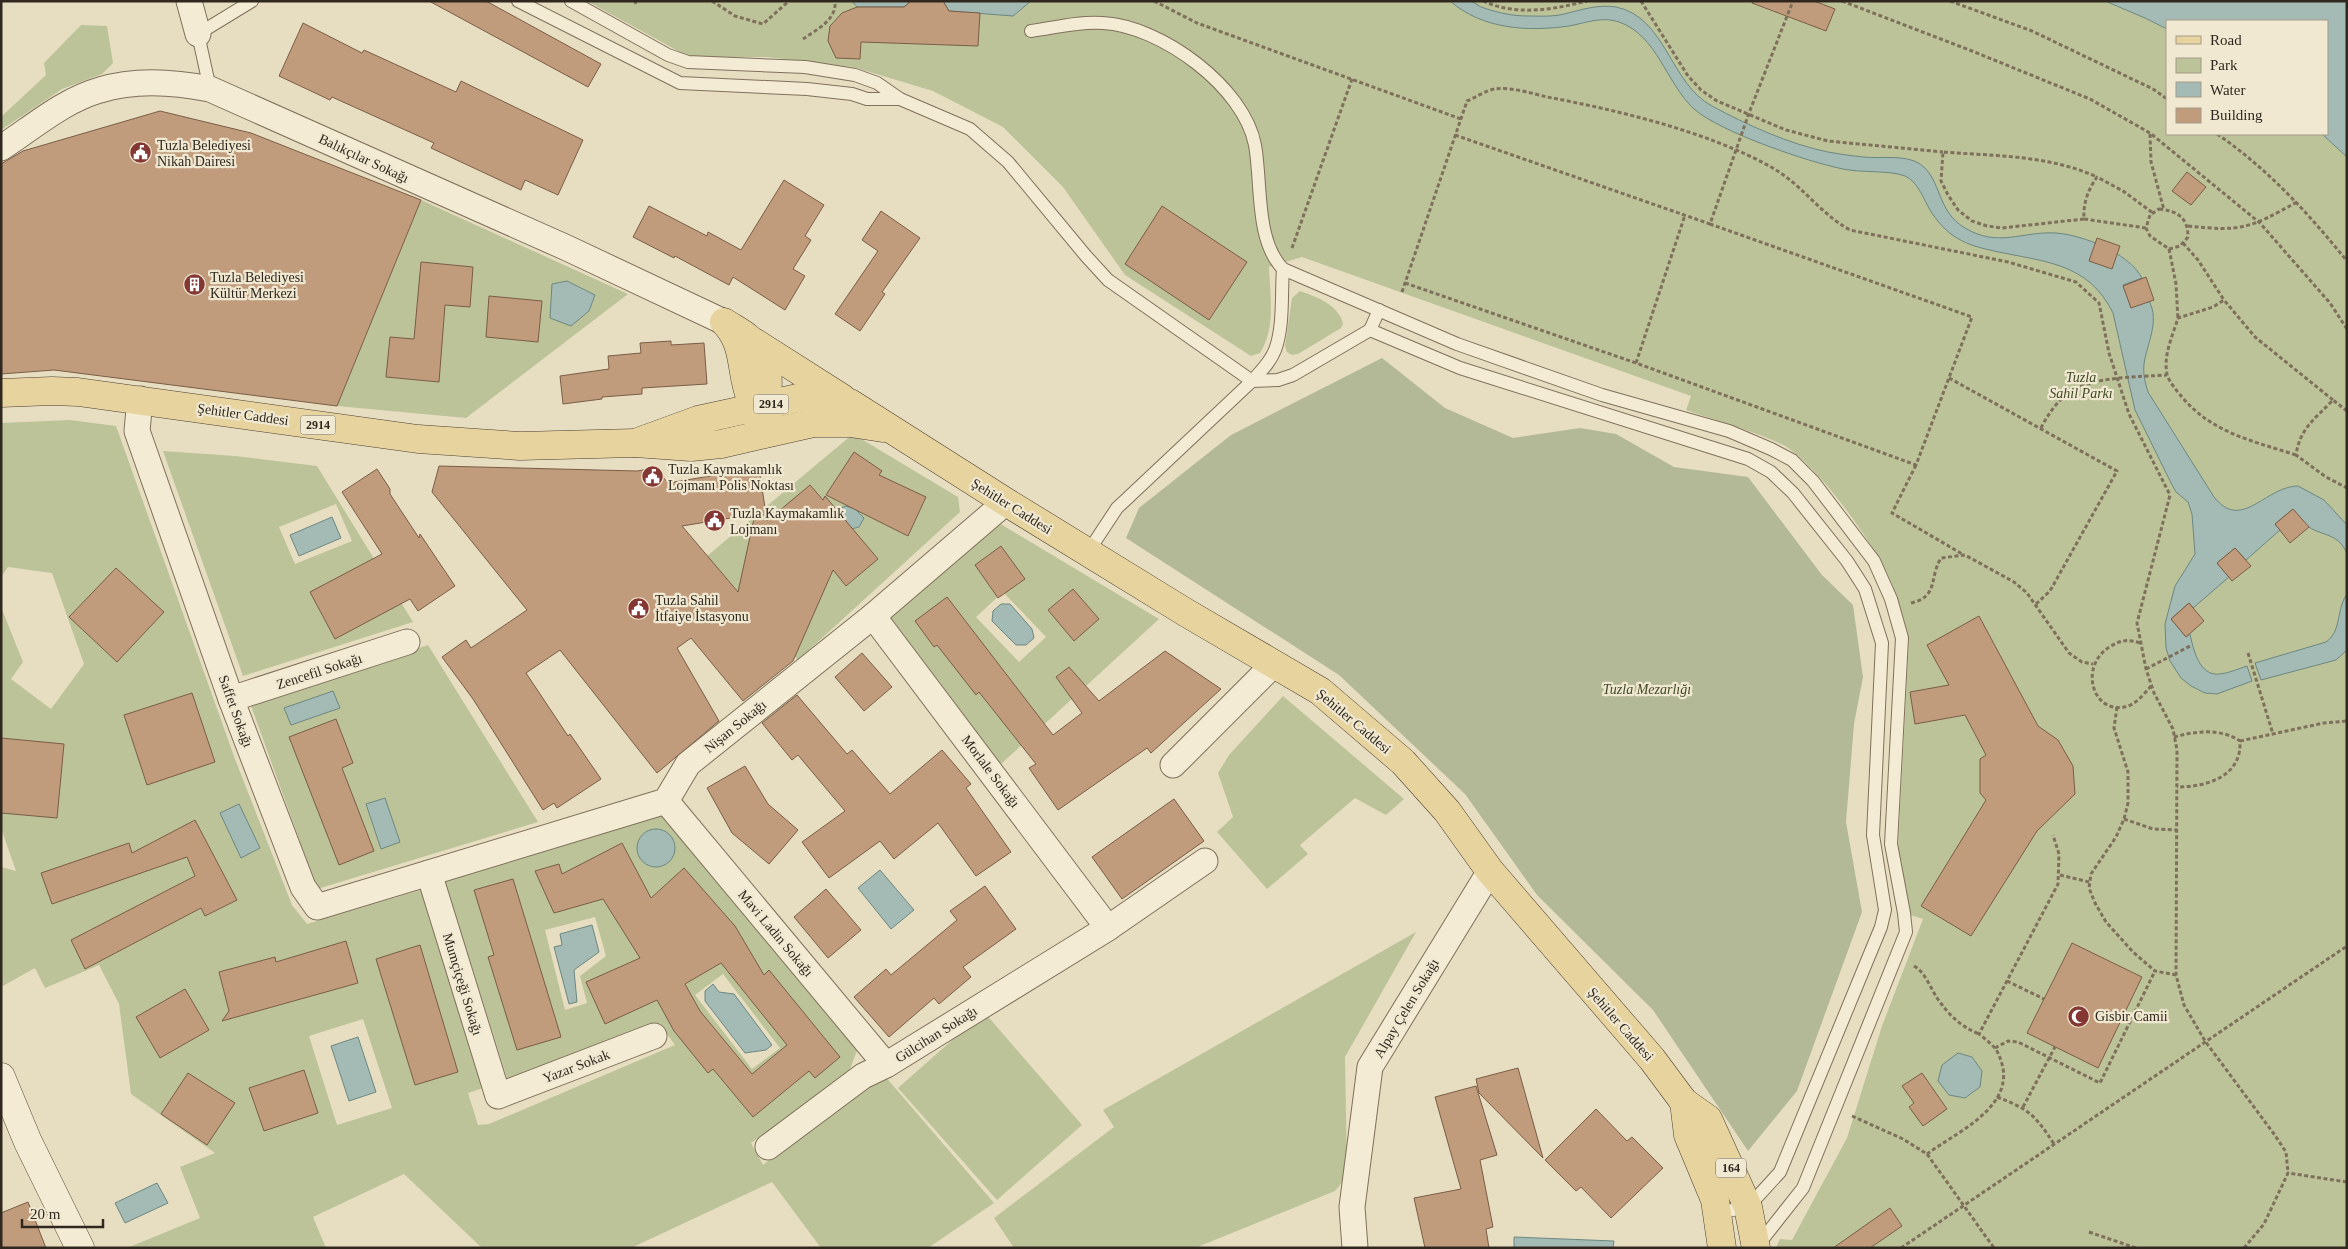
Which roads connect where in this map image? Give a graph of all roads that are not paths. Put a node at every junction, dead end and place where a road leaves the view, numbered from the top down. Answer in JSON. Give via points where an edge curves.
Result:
{"nodes":[{"id":1,"x":189,"y":1,"type":"edge"},
{"id":2,"x":252,"y":1,"type":"edge"},
{"id":3,"x":518,"y":1,"type":"edge"},
{"id":4,"x":571,"y":1,"type":"edge"},
{"id":5,"x":1031,"y":31,"type":"dead end"},
{"id":6,"x":198,"y":34,"type":"junction"},
{"id":7,"x":210,"y":89,"type":"junction"},
{"id":8,"x":900,"y":99,"type":"junction"},
{"id":9,"x":1,"y":148,"type":"edge"},
{"id":10,"x":1283,"y":269,"type":"junction"},
{"id":11,"x":1379,"y":310,"type":"junction"},
{"id":12,"x":724,"y":322,"type":"junction"},
{"id":13,"x":1370,"y":330,"type":"junction"},
{"id":14,"x":748,"y":338,"type":"junction"},
{"id":15,"x":1252,"y":381,"type":"junction"},
{"id":16,"x":1,"y":393,"type":"edge"},
{"id":17,"x":140,"y":399,"type":"junction"},
{"id":18,"x":850,"y":403,"type":"junction"},
{"id":19,"x":760,"y":409,"type":"junction"},
{"id":20,"x":698,"y":420,"type":"junction"},
{"id":21,"x":792,"y":428,"type":"junction"},
{"id":22,"x":902,"y":436,"type":"junction"},
{"id":23,"x":635,"y":442,"type":"junction"},
{"id":24,"x":721,"y":444,"type":"junction"},
{"id":25,"x":1006,"y":502,"type":"junction"},
{"id":26,"x":1088,"y":552,"type":"junction"},
{"id":27,"x":873,"y":616,"type":"junction"},
{"id":28,"x":407,"y":642,"type":"dead end"},
{"id":29,"x":1274,"y":664,"type":"junction"},
{"id":30,"x":231,"y":699,"type":"junction"},
{"id":31,"x":1173,"y":765,"type":"dead end"},
{"id":32,"x":666,"y":801,"type":"junction"},
{"id":33,"x":1205,"y":861,"type":"dead end"},
{"id":34,"x":1490,"y":871,"type":"junction"},
{"id":35,"x":428,"y":873,"type":"junction"},
{"id":36,"x":1108,"y":928,"type":"junction"},
{"id":37,"x":654,"y":1036,"type":"dead end"},
{"id":38,"x":886,"y":1065,"type":"junction"},
{"id":39,"x":1,"y":1077,"type":"edge"},
{"id":40,"x":498,"y":1096,"type":"joint"},
{"id":41,"x":1684,"y":1102,"type":"junction"},
{"id":42,"x":768,"y":1147,"type":"dead end"},
{"id":43,"x":1748,"y":1207,"type":"junction"},
{"id":44,"x":1717,"y":1213,"type":"junction"},
{"id":45,"x":80,"y":1248,"type":"edge"},
{"id":46,"x":1355,"y":1248,"type":"edge"},
{"id":47,"x":1722,"y":1248,"type":"edge"},
{"id":48,"x":1756,"y":1248,"type":"edge"}],
"edges":[{"from":1,"to":6,"type":"street"},
{"from":2,"to":6,"type":"lane"},
{"from":3,"to":8,"type":"lane","via":[[680,83],[807,89],[867,99]]},
{"from":4,"to":8,"type":"lane","via":[[688,62],[805,67],[877,83]]},
{"from":5,"to":10,"type":"lane","via":[[1088,23],[1116,24],[1158,40],[1206,71],[1233,100],[1251,130],[1268,249]]},
{"from":6,"to":7,"type":"lane"},
{"from":7,"to":9,"type":"street","name":"Balıkçılar Sokağı","via":[[185,84],[137,83],[100,90],[60,108]]},
{"from":7,"to":12,"type":"street","name":"Balıkçılar Sokağı","via":[[567,248]]},
{"from":8,"to":15,"type":"lane","via":[[970,129],[990,144],[1108,280]]},
{"from":10,"to":11,"type":"lane"},
{"from":10,"to":15,"type":"lane","via":[[1280,331],[1275,351],[1266,367]]},
{"from":11,"to":13,"type":"lane"},
{"from":11,"to":48,"type":"lane","via":[[1457,344],[1602,395],[1729,431],[1792,460],[1813,481],[1874,561],[1891,599],[1902,638],[1891,844],[1906,932],[1803,1188]]},
{"from":12,"to":14,"type":"main road"},
{"from":12,"to":19,"type":"main road","via":[[734,334],[744,382]]},
{"from":12,"to":20,"type":"main road","via":[[735,350],[726,396],[713,412]]},
{"from":13,"to":15,"type":"lane","via":[[1293,375],[1278,380]]},
{"from":13,"to":43,"type":"lane","via":[[1460,368],[1748,459],[1771,472],[1793,493],[1865,589],[1882,643],[1873,834],[1885,910],[1881,927],[1780,1172]]},
{"from":14,"to":18,"type":"main road"},
{"from":14,"to":19,"type":"main road","via":[[766,364],[768,383]]},
{"from":15,"to":26,"type":"lane","via":[[1117,508]]},
{"from":16,"to":17,"type":"main road","name":"Şehitler Caddesi","number":"2914","via":[[78,392]]},
{"from":17,"to":23,"type":"main road","name":"Şehitler Caddesi","number":"2914","via":[[418,439],[528,446]]},
{"from":17,"to":30,"type":"street","name":"Saffet Sokağı","via":[[137,430]]},
{"from":18,"to":19,"type":"main road","name":"Şehitler Caddesi","number":"2914","via":[[815,396]]},
{"from":18,"to":22,"type":"main road","name":"Şehitler Caddesi","number":"2914"},
{"from":19,"to":20,"type":"main road","name":"Şehitler Caddesi","number":"2914"},
{"from":19,"to":21,"type":"main road","via":[[779,427]]},
{"from":19,"to":24,"type":"main road","via":[[747,432]]},
{"from":20,"to":23,"type":"main road","name":"Şehitler Caddesi","number":"2914"},
{"from":21,"to":22,"type":"main road","name":"Şehitler Caddesi","number":"2914","via":[[813,423],[850,423],[884,428]]},
{"from":21,"to":24,"type":"main road","name":"Şehitler Caddesi","number":"2914"},
{"from":22,"to":25,"type":"main road","name":"Şehitler Caddesi"},
{"from":23,"to":24,"type":"main road","name":"Şehitler Caddesi","number":"2914","via":[[676,447]]},
{"from":25,"to":26,"type":"main road","name":"Şehitler Caddesi"},
{"from":25,"to":27,"type":"street","name":"Nişan Sokağı"},
{"from":26,"to":29,"type":"main road","name":"Şehitler Caddesi"},
{"from":27,"to":32,"type":"street","name":"Nişan Sokağı","via":[[688,764]]},
{"from":27,"to":36,"type":"street","name":"Morlale Sokağı"},
{"from":28,"to":30,"type":"street","name":"Zencefil Sokağı"},
{"from":29,"to":31,"type":"street"},
{"from":29,"to":34,"type":"main road","name":"Şehitler Caddesi","via":[[1320,691],[1403,762],[1447,811]]},
{"from":30,"to":35,"type":"street","name":"Saffet Sokağı","via":[[303,887],[317,907]]},
{"from":32,"to":35,"type":"street"},
{"from":32,"to":38,"type":"street","name":"Mavi Ladin Sokağı"},
{"from":33,"to":36,"type":"street","name":"Gülcihan Sokağı"},
{"from":34,"to":41,"type":"main road","name":"Şehitler Caddesi","via":[[1652,1059]]},
{"from":34,"to":46,"type":"street","name":"Alpay Çelen Sokağı","via":[[1370,1067],[1352,1207]]},
{"from":35,"to":40,"type":"street","name":"Mumçiçeği Sokağı"},
{"from":36,"to":38,"type":"street","name":"Gülcihan Sokağı"},
{"from":37,"to":40,"type":"street","name":"Yazar Sokak"},
{"from":38,"to":42,"type":"street","name":"Gülcihan Sokağı","via":[[863,1076]]},
{"from":39,"to":45,"type":"street","via":[[28,1142]]},
{"from":41,"to":43,"type":"main road","number":"164","via":[[1708,1118]]},
{"from":41,"to":44,"type":"main road","number":"164","via":[[1688,1135],[1715,1200]]},
{"from":43,"to":44,"type":"lane"},
{"from":43,"to":48,"type":"main road","number":"164"},
{"from":44,"to":47,"type":"main road","number":"164"}]}
